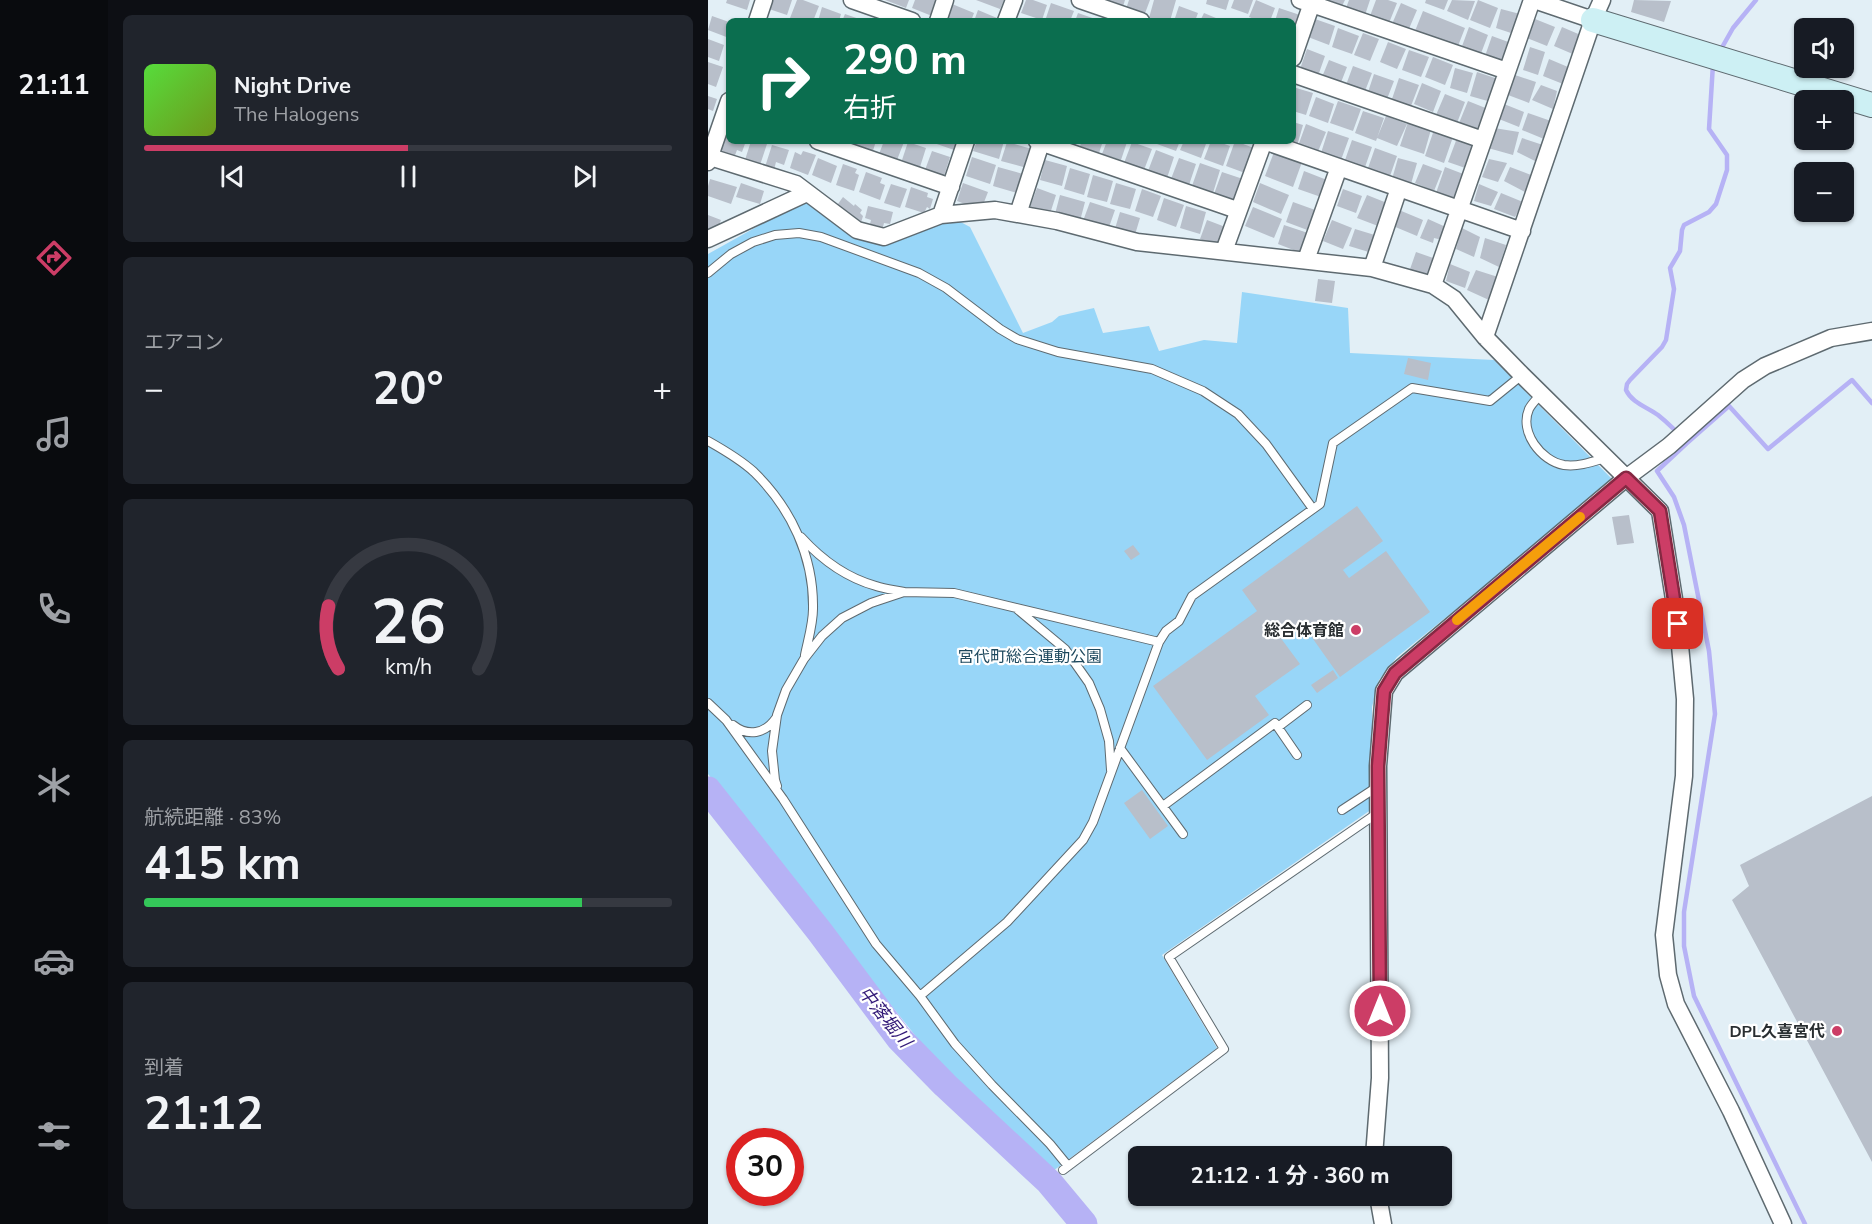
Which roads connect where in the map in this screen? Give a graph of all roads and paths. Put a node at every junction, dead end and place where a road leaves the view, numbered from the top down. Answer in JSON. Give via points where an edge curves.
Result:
{"nodes":[{"id":1,"x":764,"y":0,"type":"edge"},
{"id":2,"x":852,"y":0,"type":"edge"},
{"id":3,"x":945,"y":0,"type":"edge"},
{"id":4,"x":1014,"y":0,"type":"edge"},
{"id":5,"x":1080,"y":0,"type":"edge"},
{"id":6,"x":1533,"y":0,"type":"edge"},
{"id":7,"x":1308,"y":1,"type":"edge"},
{"id":8,"x":877,"y":4,"type":"edge"},
{"id":9,"x":1598,"y":10,"type":"edge"},
{"id":10,"x":758,"y":18,"type":"edge"},
{"id":11,"x":906,"y":18,"type":"edge"},
{"id":12,"x":939,"y":18,"type":"edge"},
{"id":13,"x":1007,"y":18,"type":"edge"},
{"id":14,"x":1132,"y":18,"type":"edge"},
{"id":15,"x":1296,"y":47,"type":"edge"},
{"id":16,"x":1507,"y":71,"type":"junction"},
{"id":17,"x":1296,"y":75,"type":"edge"},
{"id":18,"x":1872,"y":105,"type":"edge"},
{"id":19,"x":726,"y":113,"type":"edge"},
{"id":20,"x":1483,"y":140,"type":"junction"},
{"id":21,"x":827,"y":144,"type":"edge"},
{"id":22,"x":965,"y":144,"type":"edge"},
{"id":23,"x":1038,"y":144,"type":"edge"},
{"id":24,"x":1045,"y":144,"type":"edge"},
{"id":25,"x":1263,"y":144,"type":"edge"},
{"id":26,"x":1273,"y":144,"type":"edge"},
{"id":27,"x":709,"y":160,"type":"edge"},
{"id":28,"x":1339,"y":167,"type":"junction"},
{"id":29,"x":951,"y":187,"type":"junction"},
{"id":30,"x":1399,"y":188,"type":"junction"},
{"id":31,"x":807,"y":193,"type":"junction"},
{"id":32,"x":1459,"y":209,"type":"junction"},
{"id":33,"x":1237,"y":210,"type":"junction"},
{"id":34,"x":1017,"y":214,"type":"junction"},
{"id":35,"x":941,"y":215,"type":"junction"},
{"id":36,"x":1522,"y":231,"type":"junction"},
{"id":37,"x":708,"y":239,"type":"edge"},
{"id":38,"x":1224,"y":251,"type":"junction"},
{"id":39,"x":1306,"y":260,"type":"junction"},
{"id":40,"x":1372,"y":268,"type":"junction"},
{"id":41,"x":708,"y":273,"type":"edge"},
{"id":42,"x":1433,"y":285,"type":"junction"},
{"id":43,"x":1872,"y":331,"type":"edge"},
{"id":44,"x":1485,"y":337,"type":"junction"},
{"id":45,"x":1522,"y":375,"type":"junction"},
{"id":46,"x":1541,"y":394,"type":"junction"},
{"id":47,"x":708,"y":441,"type":"edge"},
{"id":48,"x":1605,"y":458,"type":"junction"},
{"id":49,"x":1626,"y":478,"type":"junction"},
{"id":50,"x":1313,"y":509,"type":"junction"},
{"id":51,"x":799,"y":534,"type":"junction"},
{"id":52,"x":904,"y":592,"type":"junction"},
{"id":53,"x":1015,"y":608,"type":"junction"},
{"id":54,"x":1159,"y":642,"type":"junction"},
{"id":55,"x":804,"y":658,"type":"junction"},
{"id":56,"x":708,"y":703,"type":"edge"},
{"id":57,"x":1307,"y":705,"type":"dead end"},
{"id":58,"x":777,"y":716,"type":"junction"},
{"id":59,"x":726,"y":720,"type":"junction"},
{"id":60,"x":1278,"y":727,"type":"junction"},
{"id":61,"x":1120,"y":748,"type":"junction"},
{"id":62,"x":1297,"y":755,"type":"dead end"},
{"id":63,"x":1112,"y":773,"type":"junction"},
{"id":64,"x":1378,"y":787,"type":"junction"},
{"id":65,"x":783,"y":798,"type":"junction"},
{"id":66,"x":1163,"y":806,"type":"junction"},
{"id":67,"x":1342,"y":810,"type":"dead end"},
{"id":68,"x":1379,"y":812,"type":"junction"},
{"id":69,"x":1183,"y":834,"type":"dead end"},
{"id":70,"x":920,"y":996,"type":"junction"},
{"id":71,"x":1375,"y":1146,"type":"edge"},
{"id":72,"x":1380,"y":1206,"type":"edge"},
{"id":73,"x":1383,"y":1224,"type":"edge"},
{"id":74,"x":1784,"y":1224,"type":"edge"}],
"edges":[{"from":1,"to":10,"type":"street"},
{"from":2,"to":8,"type":"street"},
{"from":3,"to":12,"type":"street"},
{"from":4,"to":13,"type":"street"},
{"from":5,"to":14,"type":"street"},
{"from":6,"to":9,"type":"street"},
{"from":6,"to":16,"type":"street"},
{"from":7,"to":15,"type":"street"},
{"from":7,"to":16,"type":"street"},
{"from":8,"to":11,"type":"street"},
{"from":9,"to":18,"type":"street"},
{"from":9,"to":36,"type":"street"},
{"from":16,"to":20,"type":"street"},
{"from":17,"to":20,"type":"street"},
{"from":19,"to":27,"type":"street"},
{"from":20,"to":32,"type":"street"},
{"from":21,"to":29,"type":"street"},
{"from":22,"to":29,"type":"street"},
{"from":23,"to":34,"type":"street"},
{"from":24,"to":33,"type":"street"},
{"from":25,"to":33,"type":"street"},
{"from":26,"to":28,"type":"street"},
{"from":27,"to":31,"type":"street","via":[[796,184]]},
{"from":28,"to":30,"type":"street"},
{"from":28,"to":39,"type":"street"},
{"from":29,"to":35,"type":"street"},
{"from":30,"to":32,"type":"street"},
{"from":30,"to":40,"type":"street"},
{"from":31,"to":35,"type":"street","via":[[857,230],[884,237]]},
{"from":31,"to":37,"type":"street"},
{"from":32,"to":36,"type":"street"},
{"from":32,"to":42,"type":"street"},
{"from":33,"to":38,"type":"street"},
{"from":34,"to":35,"type":"street","via":[[995,210]]},
{"from":34,"to":38,"type":"street","via":[[1137,242]]},
{"from":36,"to":44,"type":"street"},
{"from":38,"to":39,"type":"street"},
{"from":39,"to":40,"type":"street"},
{"from":40,"to":42,"type":"street"},
{"from":41,"to":50,"type":"lane","via":[[753,242],[799,233],[821,237],[919,273],[1017,339],[1058,352],[1152,369],[1203,391],[1238,414],[1266,444]]},
{"from":42,"to":44,"type":"street","via":[[1454,299]]},
{"from":43,"to":49,"type":"street","via":[[1831,338],[1765,366]]},
{"from":44,"to":45,"type":"street"},
{"from":45,"to":46,"type":"street"},
{"from":45,"to":50,"type":"lane","via":[[1490,401],[1412,388],[1333,443],[1320,504]]},
{"from":46,"to":48,"type":"street"},
{"from":46,"to":48,"type":"lane","via":[[1527,416],[1532,441],[1540,453],[1564,465],[1585,465]]},
{"from":47,"to":51,"type":"lane","via":[[753,471]]},
{"from":48,"to":49,"type":"street"},
{"from":49,"to":64,"type":"street","via":[[1395,673],[1384,691]]},
{"from":49,"to":74,"type":"street","via":[[1660,511],[1685,699],[1684,776],[1664,935],[1668,975],[1676,1004]]},
{"from":50,"to":54,"type":"lane","via":[[1192,596],[1179,621]]},
{"from":51,"to":52,"type":"lane","via":[[817,554],[858,579]]},
{"from":51,"to":55,"type":"lane","via":[[809,567],[813,610]]},
{"from":52,"to":53,"type":"lane","via":[[954,593]]},
{"from":52,"to":55,"type":"lane","via":[[842,618]]},
{"from":53,"to":54,"type":"lane"},
{"from":53,"to":63,"type":"lane","via":[[1065,649],[1089,683],[1109,741]]},
{"from":54,"to":61,"type":"lane"},
{"from":55,"to":58,"type":"lane"},
{"from":56,"to":59,"type":"lane"},
{"from":57,"to":60,"type":"lane"},
{"from":58,"to":59,"type":"lane","via":[[770,727],[759,732],[737,729]]},
{"from":58,"to":65,"type":"lane","via":[[772,751],[775,780]]},
{"from":59,"to":65,"type":"lane"},
{"from":60,"to":62,"type":"lane"},
{"from":60,"to":66,"type":"lane","via":[[1275,723]]},
{"from":61,"to":63,"type":"lane"},
{"from":61,"to":66,"type":"lane"},
{"from":63,"to":70,"type":"lane","via":[[1083,840],[1007,922]]},
{"from":64,"to":67,"type":"lane"},
{"from":64,"to":68,"type":"street"},
{"from":65,"to":70,"type":"lane","via":[[876,944]]},
{"from":66,"to":69,"type":"lane"},
{"from":68,"to":70,"type":"lane","via":[[1169,957],[1224,1049],[1065,1168],[1050,1144],[954,1044]]},
{"from":68,"to":71,"type":"street","via":[[1380,1078]]},
{"from":72,"to":73,"type":"street"}]}
